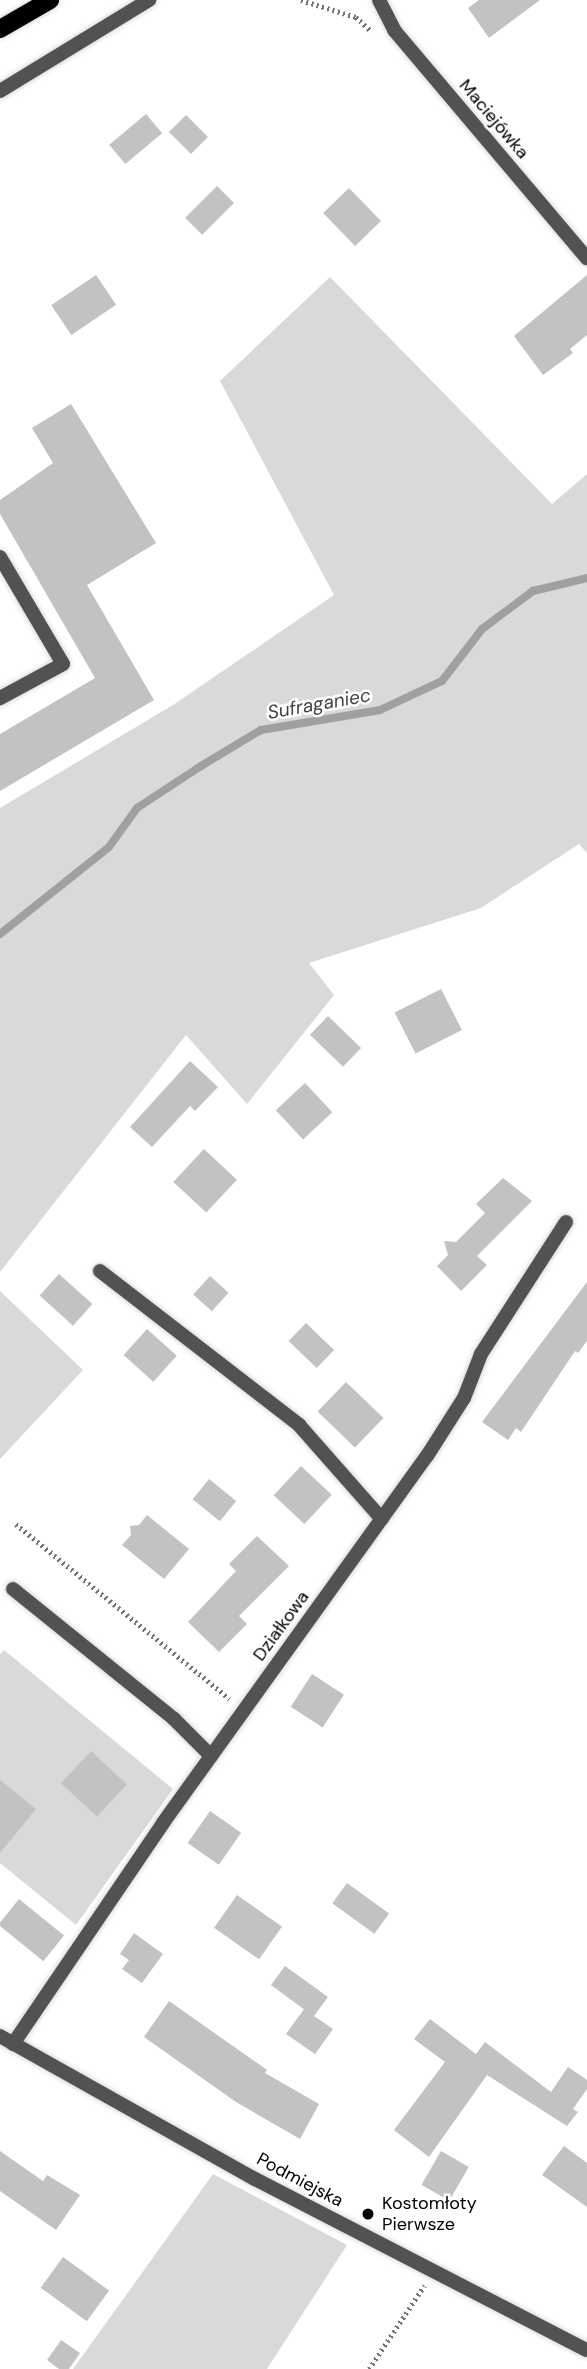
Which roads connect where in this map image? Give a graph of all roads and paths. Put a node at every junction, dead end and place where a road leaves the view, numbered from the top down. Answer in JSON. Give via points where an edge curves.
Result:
{"nodes":[{"id":1,"x":50,"y":0,"type":"edge"},
{"id":2,"x":149,"y":0,"type":"edge"},
{"id":3,"x":379,"y":0,"type":"edge"},
{"id":4,"x":0,"y":29,"type":"edge"},
{"id":5,"x":0,"y":90,"type":"edge"},
{"id":6,"x":587,"y":258,"type":"edge"},
{"id":7,"x":0,"y":557,"type":"edge"},
{"id":8,"x":0,"y":698,"type":"edge"},
{"id":9,"x":566,"y":1222,"type":"dead end"},
{"id":10,"x":100,"y":1271,"type":"dead end"},
{"id":11,"x":382,"y":1518,"type":"junction"},
{"id":12,"x":16,"y":1524,"type":"dead end"},
{"id":13,"x":13,"y":1589,"type":"dead end"},
{"id":14,"x":244,"y":1710,"type":"junction"},
{"id":15,"x":211,"y":1756,"type":"junction"},
{"id":16,"x":6,"y":2040,"type":"edge"},
{"id":17,"x":434,"y":2271,"type":"junction"},
{"id":18,"x":587,"y":2350,"type":"edge"},
{"id":19,"x":369,"y":2369,"type":"edge"}],
"edges":[{"from":1,"to":4,"type":"main road"},
{"from":2,"to":5,"type":"street"},
{"from":3,"to":6,"type":"street","name":"Maciejówka","via":[[394,30]]},
{"from":7,"to":8,"type":"street","via":[[63,664]]},
{"from":9,"to":11,"type":"street","name":"Działkowa","via":[[481,1354],[464,1398]]},
{"from":10,"to":11,"type":"street","via":[[299,1425]]},
{"from":11,"to":14,"type":"street","name":"Działkowa"},
{"from":12,"to":14,"type":"path"},
{"from":13,"to":15,"type":"street","via":[[174,1719]]},
{"from":14,"to":15,"type":"street","name":"Działkowa"},
{"from":15,"to":16,"type":"street","name":"Działkowa"},
{"from":16,"to":17,"type":"street","name":"Podmiejska"},
{"from":17,"to":18,"type":"street","name":"Podmiejska"},
{"from":17,"to":19,"type":"path"}]}
